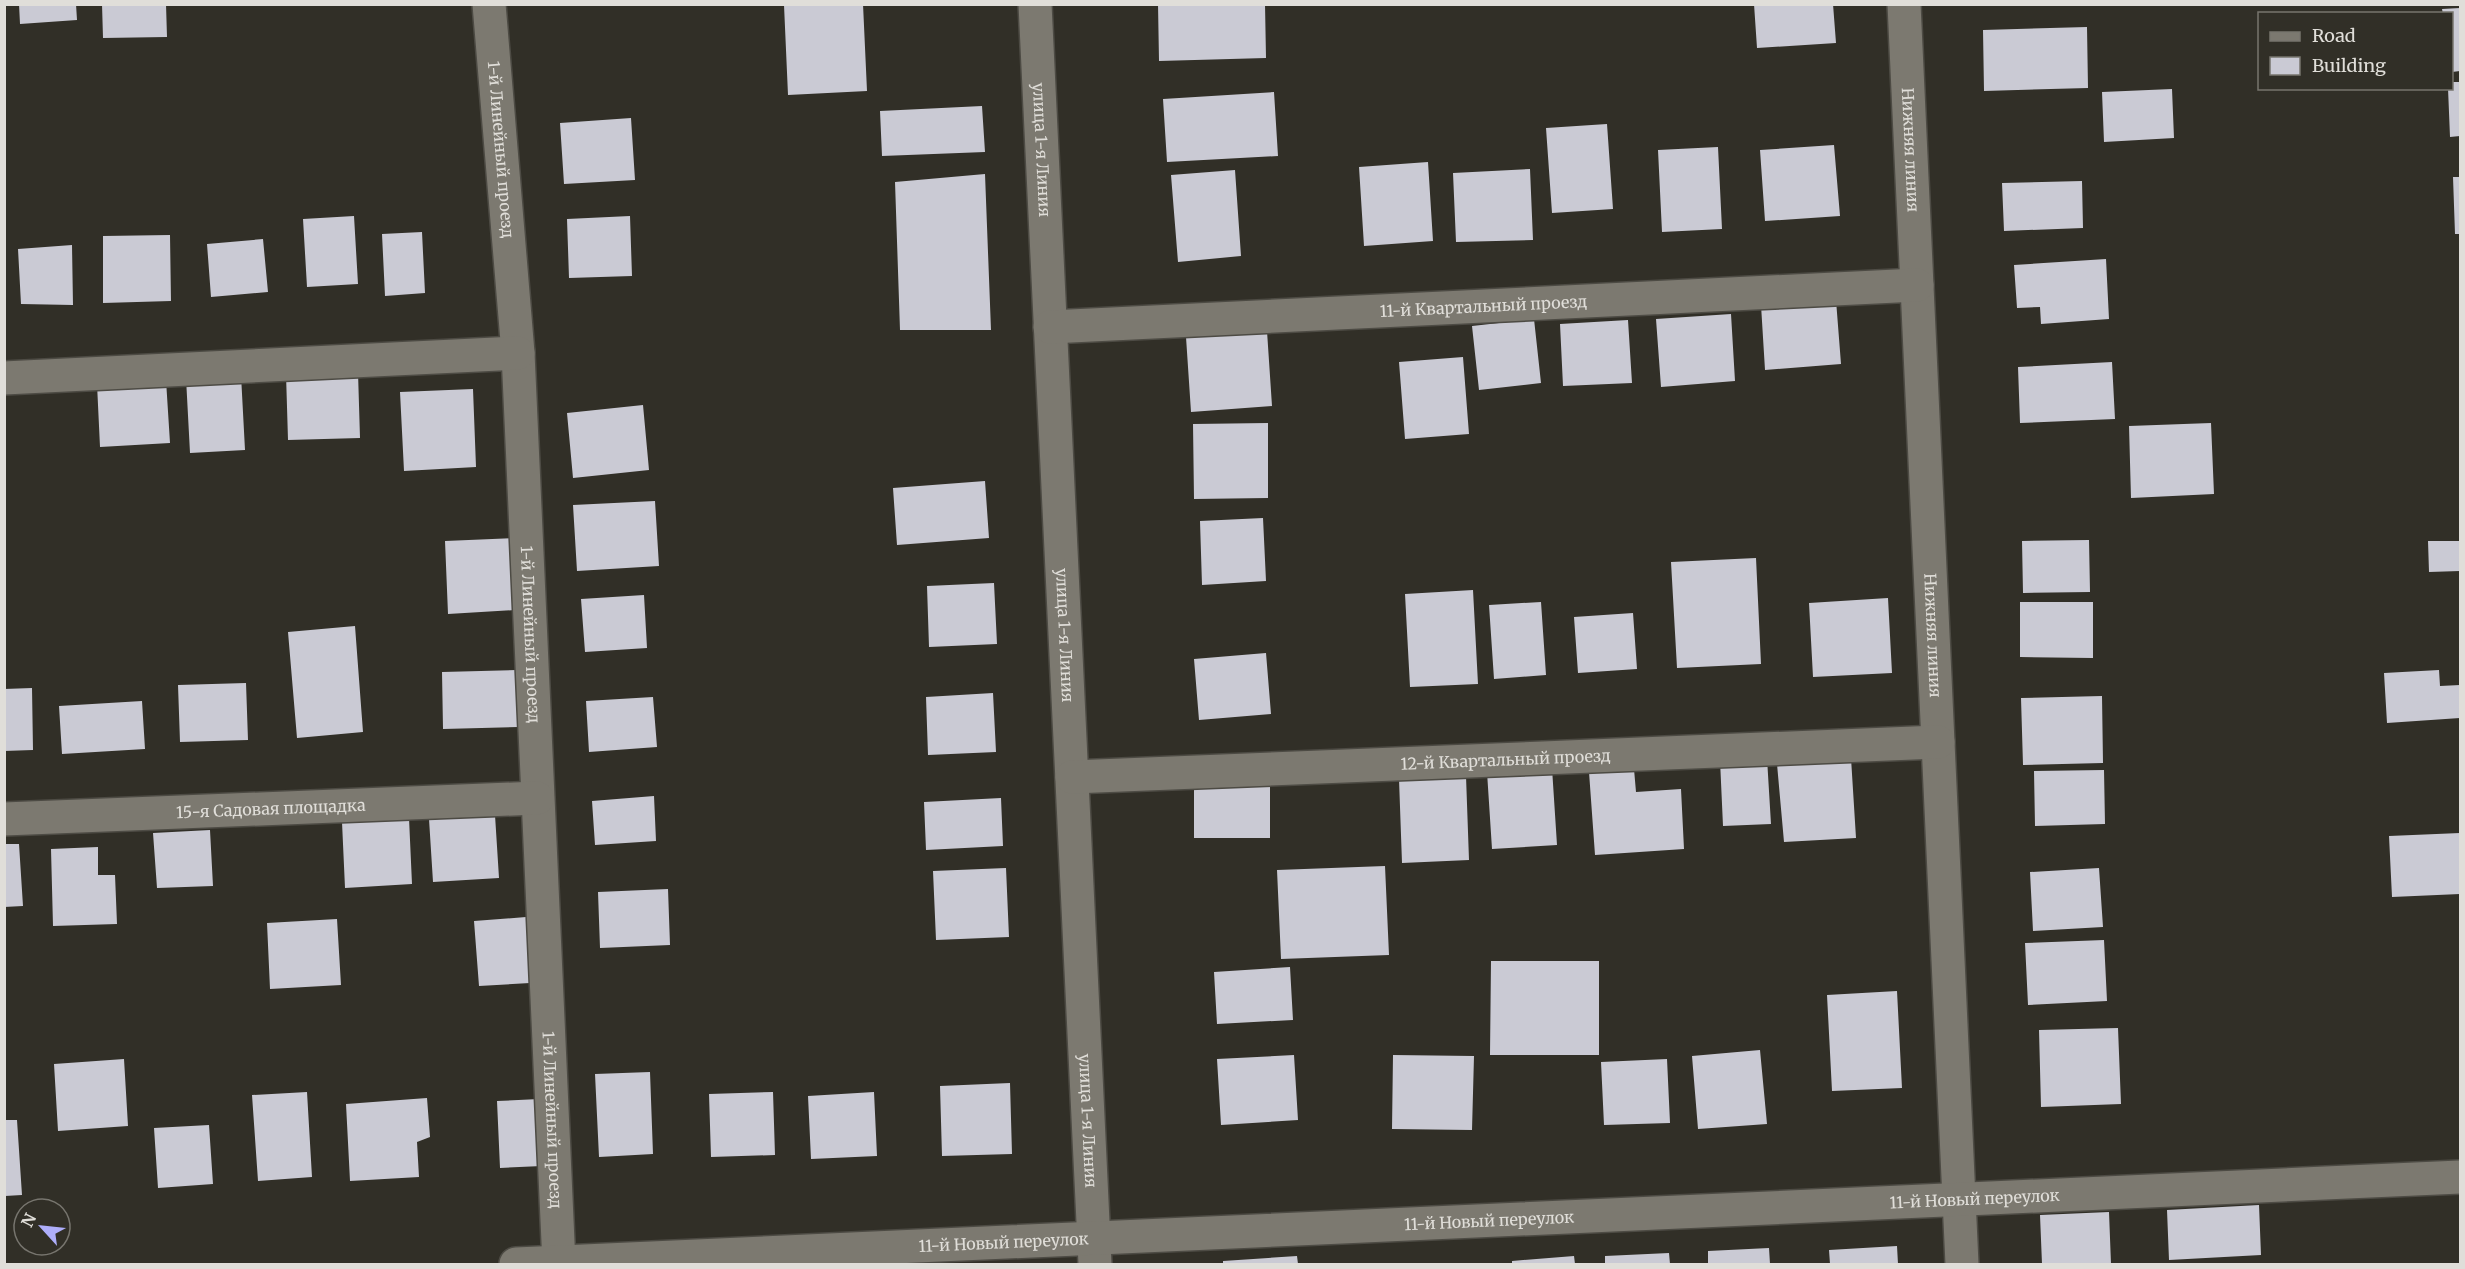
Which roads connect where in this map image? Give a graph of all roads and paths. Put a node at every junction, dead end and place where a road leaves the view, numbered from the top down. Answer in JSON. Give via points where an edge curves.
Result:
{"nodes":[{"id":1,"x":489,"y":4,"type":"edge"},
{"id":2,"x":1035,"y":4,"type":"edge"},
{"id":3,"x":1904,"y":4,"type":"edge"},
{"id":4,"x":1917,"y":285,"type":"junction"},
{"id":5,"x":1050,"y":327,"type":"junction"},
{"id":6,"x":518,"y":353,"type":"junction"},
{"id":7,"x":4,"y":378,"type":"edge"},
{"id":8,"x":1938,"y":742,"type":"junction"},
{"id":9,"x":1072,"y":777,"type":"junction"},
{"id":10,"x":537,"y":798,"type":"junction"},
{"id":11,"x":4,"y":819,"type":"edge"},
{"id":12,"x":2460,"y":1177,"type":"edge"},
{"id":13,"x":1959,"y":1200,"type":"junction"},
{"id":14,"x":1094,"y":1251,"type":"edge"},
{"id":15,"x":516,"y":1264,"type":"edge"},
{"id":16,"x":559,"y":1264,"type":"edge"},
{"id":17,"x":1962,"y":1264,"type":"edge"}],
"edges":[{"from":1,"to":6,"type":"street","name":"1-й Линейный проезд"},
{"from":2,"to":5,"type":"street","name":"улица 1-я Линия"},
{"from":3,"to":4,"type":"street","name":"Нижняя линия"},
{"from":4,"to":5,"type":"street","name":"11-й Квартальный проезд"},
{"from":4,"to":8,"type":"street","name":"Нижняя линия"},
{"from":5,"to":9,"type":"street","name":"улица 1-я Линия"},
{"from":6,"to":7,"type":"street"},
{"from":6,"to":10,"type":"street","name":"1-й Линейный проезд"},
{"from":8,"to":9,"type":"street","name":"12-й Квартальный проезд"},
{"from":8,"to":13,"type":"street","name":"Нижняя линия"},
{"from":9,"to":14,"type":"street","name":"улица 1-я Линия"},
{"from":10,"to":11,"type":"street","name":"15-я Садовая площадка"},
{"from":10,"to":16,"type":"street","name":"1-й Линейный проезд"},
{"from":12,"to":13,"type":"street","name":"11-й Новый переулок"},
{"from":13,"to":14,"type":"street","name":"11-й Новый переулок"},
{"from":13,"to":17,"type":"street","name":"Нижняя линия"},
{"from":14,"to":16,"type":"street","name":"11-й Новый переулок"},
{"from":15,"to":16,"type":"street","name":"11-й Новый переулок"}]}
